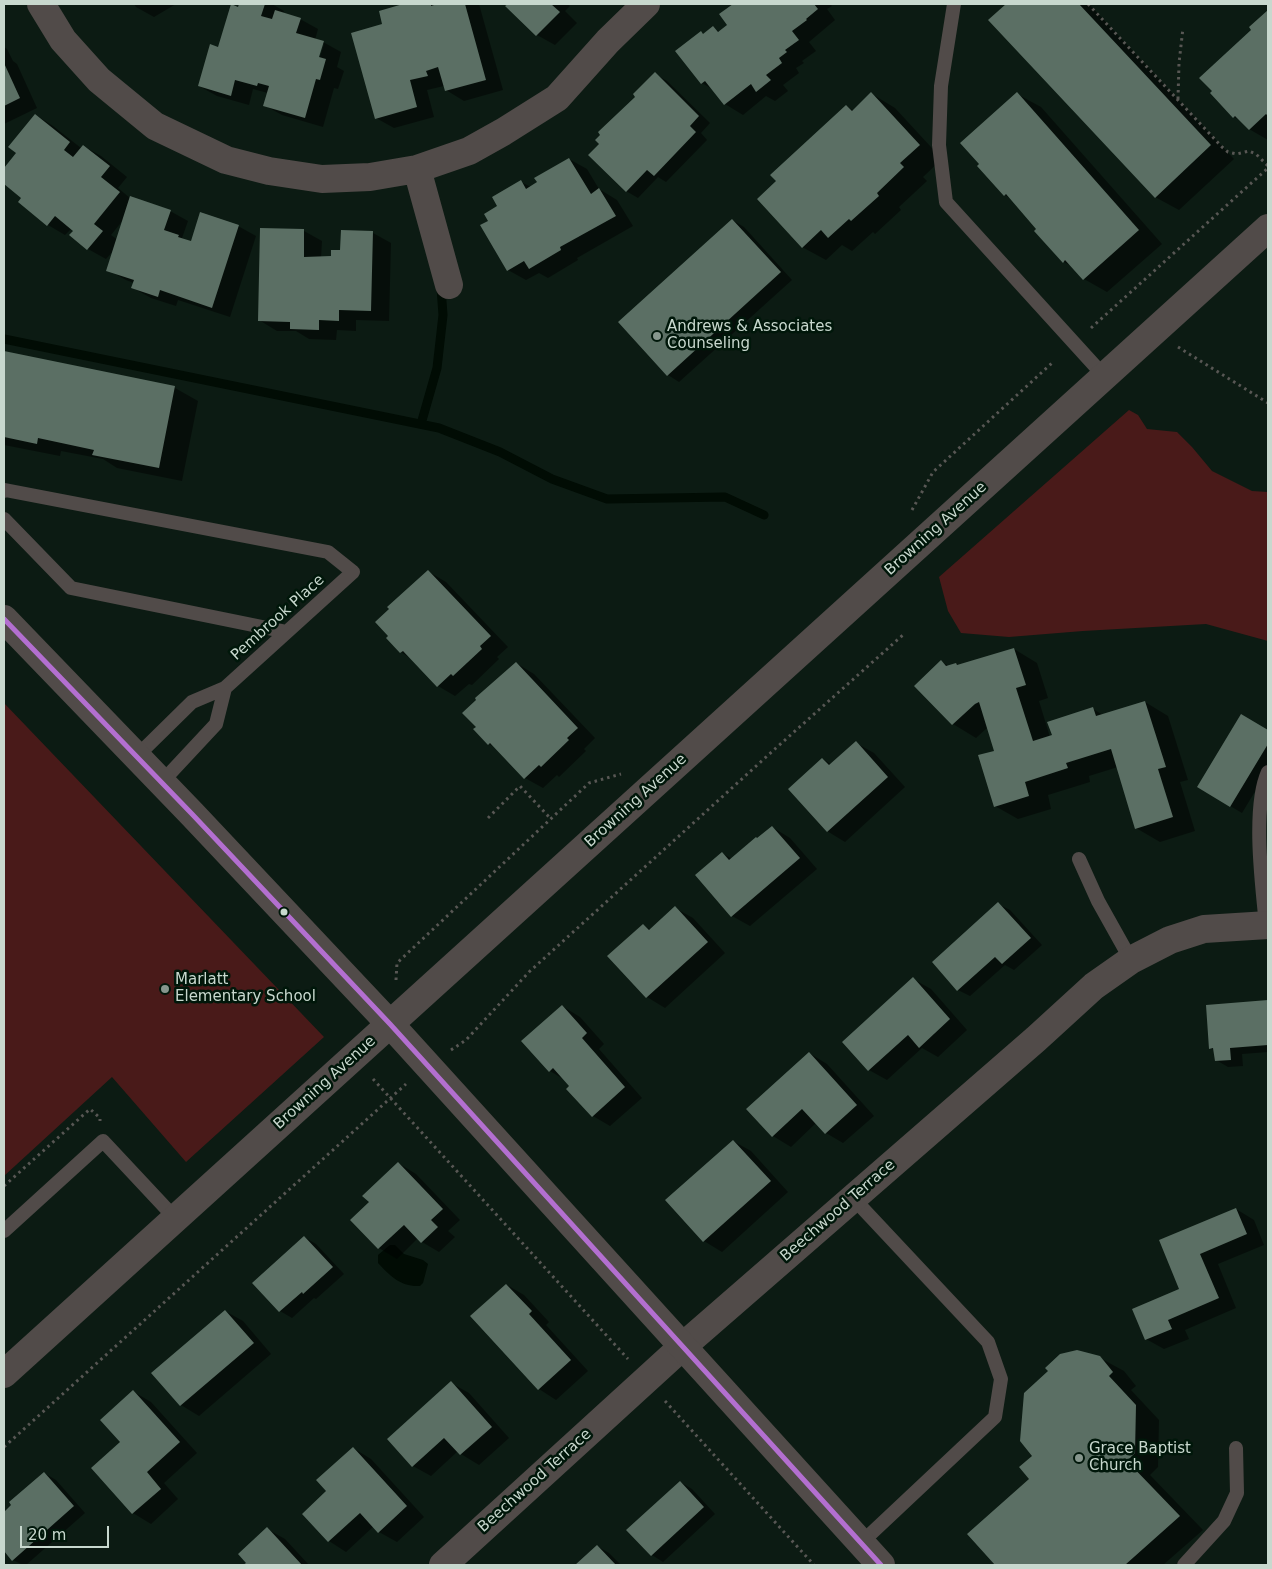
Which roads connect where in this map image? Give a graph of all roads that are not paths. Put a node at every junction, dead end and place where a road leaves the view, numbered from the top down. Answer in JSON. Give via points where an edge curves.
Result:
{"nodes":[{"id":1,"x":41,"y":4,"type":"edge"},
{"id":2,"x":646,"y":4,"type":"edge"},
{"id":3,"x":954,"y":4,"type":"edge"},
{"id":4,"x":417,"y":169,"type":"junction"},
{"id":5,"x":1268,"y":228,"type":"edge"},
{"id":6,"x":450,"y":285,"type":"dead end"},
{"id":7,"x":1105,"y":377,"type":"junction"},
{"id":8,"x":4,"y":491,"type":"edge"},
{"id":9,"x":4,"y":519,"type":"edge"},
{"id":10,"x":4,"y":619,"type":"edge"},
{"id":11,"x":287,"y":632,"type":"junction"},
{"id":12,"x":225,"y":688,"type":"junction"},
{"id":13,"x":136,"y":757,"type":"junction"},
{"id":14,"x":1268,"y":772,"type":"edge"},
{"id":15,"x":161,"y":783,"type":"junction"},
{"id":16,"x":1079,"y":859,"type":"dead end"},
{"id":17,"x":1267,"y":925,"type":"edge"},
{"id":18,"x":1131,"y":960,"type":"junction"},
{"id":19,"x":381,"y":1014,"type":"junction"},
{"id":20,"x":853,"y":1198,"type":"junction"},
{"id":21,"x":175,"y":1218,"type":"junction"},
{"id":22,"x":4,"y":1231,"type":"edge"},
{"id":23,"x":682,"y":1347,"type":"junction"},
{"id":24,"x":4,"y":1374,"type":"edge"},
{"id":25,"x":1236,"y":1448,"type":"dead end"},
{"id":26,"x":860,"y":1544,"type":"junction"},
{"id":27,"x":443,"y":1565,"type":"edge"},
{"id":28,"x":880,"y":1565,"type":"edge"},
{"id":29,"x":1184,"y":1565,"type":"edge"}],
"edges":[{"from":1,"to":4,"type":"street","via":[[63,40],[99,80],[155,126],[226,160],[322,179],[370,177]]},
{"from":2,"to":4,"type":"street","via":[[557,98],[469,151]]},
{"from":3,"to":7,"type":"lane","via":[[941,86],[939,145],[946,202]]},
{"from":4,"to":6,"type":"street"},
{"from":5,"to":7,"type":"street","name":"Browning Avenue"},
{"from":7,"to":19,"type":"street","name":"Browning Avenue"},
{"from":8,"to":11,"type":"lane","name":"Pembrook Place","via":[[328,552],[353,572]]},
{"from":9,"to":11,"type":"lane","via":[[72,588]]},
{"from":10,"to":13,"type":"street"},
{"from":11,"to":12,"type":"lane","name":"Pembrook Place"},
{"from":12,"to":13,"type":"lane","name":"Pembrook Place","via":[[192,702]]},
{"from":12,"to":15,"type":"lane","via":[[216,724]]},
{"from":13,"to":15,"type":"street"},
{"from":14,"to":17,"type":"lane","via":[[1260,802]]},
{"from":15,"to":19,"type":"street"},
{"from":16,"to":18,"type":"lane"},
{"from":17,"to":18,"type":"street","name":"Beechwood Terrace","via":[[1204,929],[1170,940]]},
{"from":18,"to":20,"type":"street","name":"Beechwood Terrace","via":[[1094,986]]},
{"from":19,"to":21,"type":"street","name":"Browning Avenue","via":[[354,1057]]},
{"from":19,"to":23,"type":"street"},
{"from":20,"to":23,"type":"street","name":"Beechwood Terrace"},
{"from":20,"to":26,"type":"lane","via":[[988,1342],[1002,1379],[995,1417]]},
{"from":21,"to":22,"type":"lane","via":[[103,1142]]},
{"from":21,"to":24,"type":"street","name":"Browning Avenue"},
{"from":23,"to":26,"type":"street"},
{"from":23,"to":27,"type":"street","name":"Beechwood Terrace"},
{"from":25,"to":29,"type":"lane","via":[[1237,1493],[1234,1500],[1224,1521]]},
{"from":26,"to":28,"type":"street"}]}
